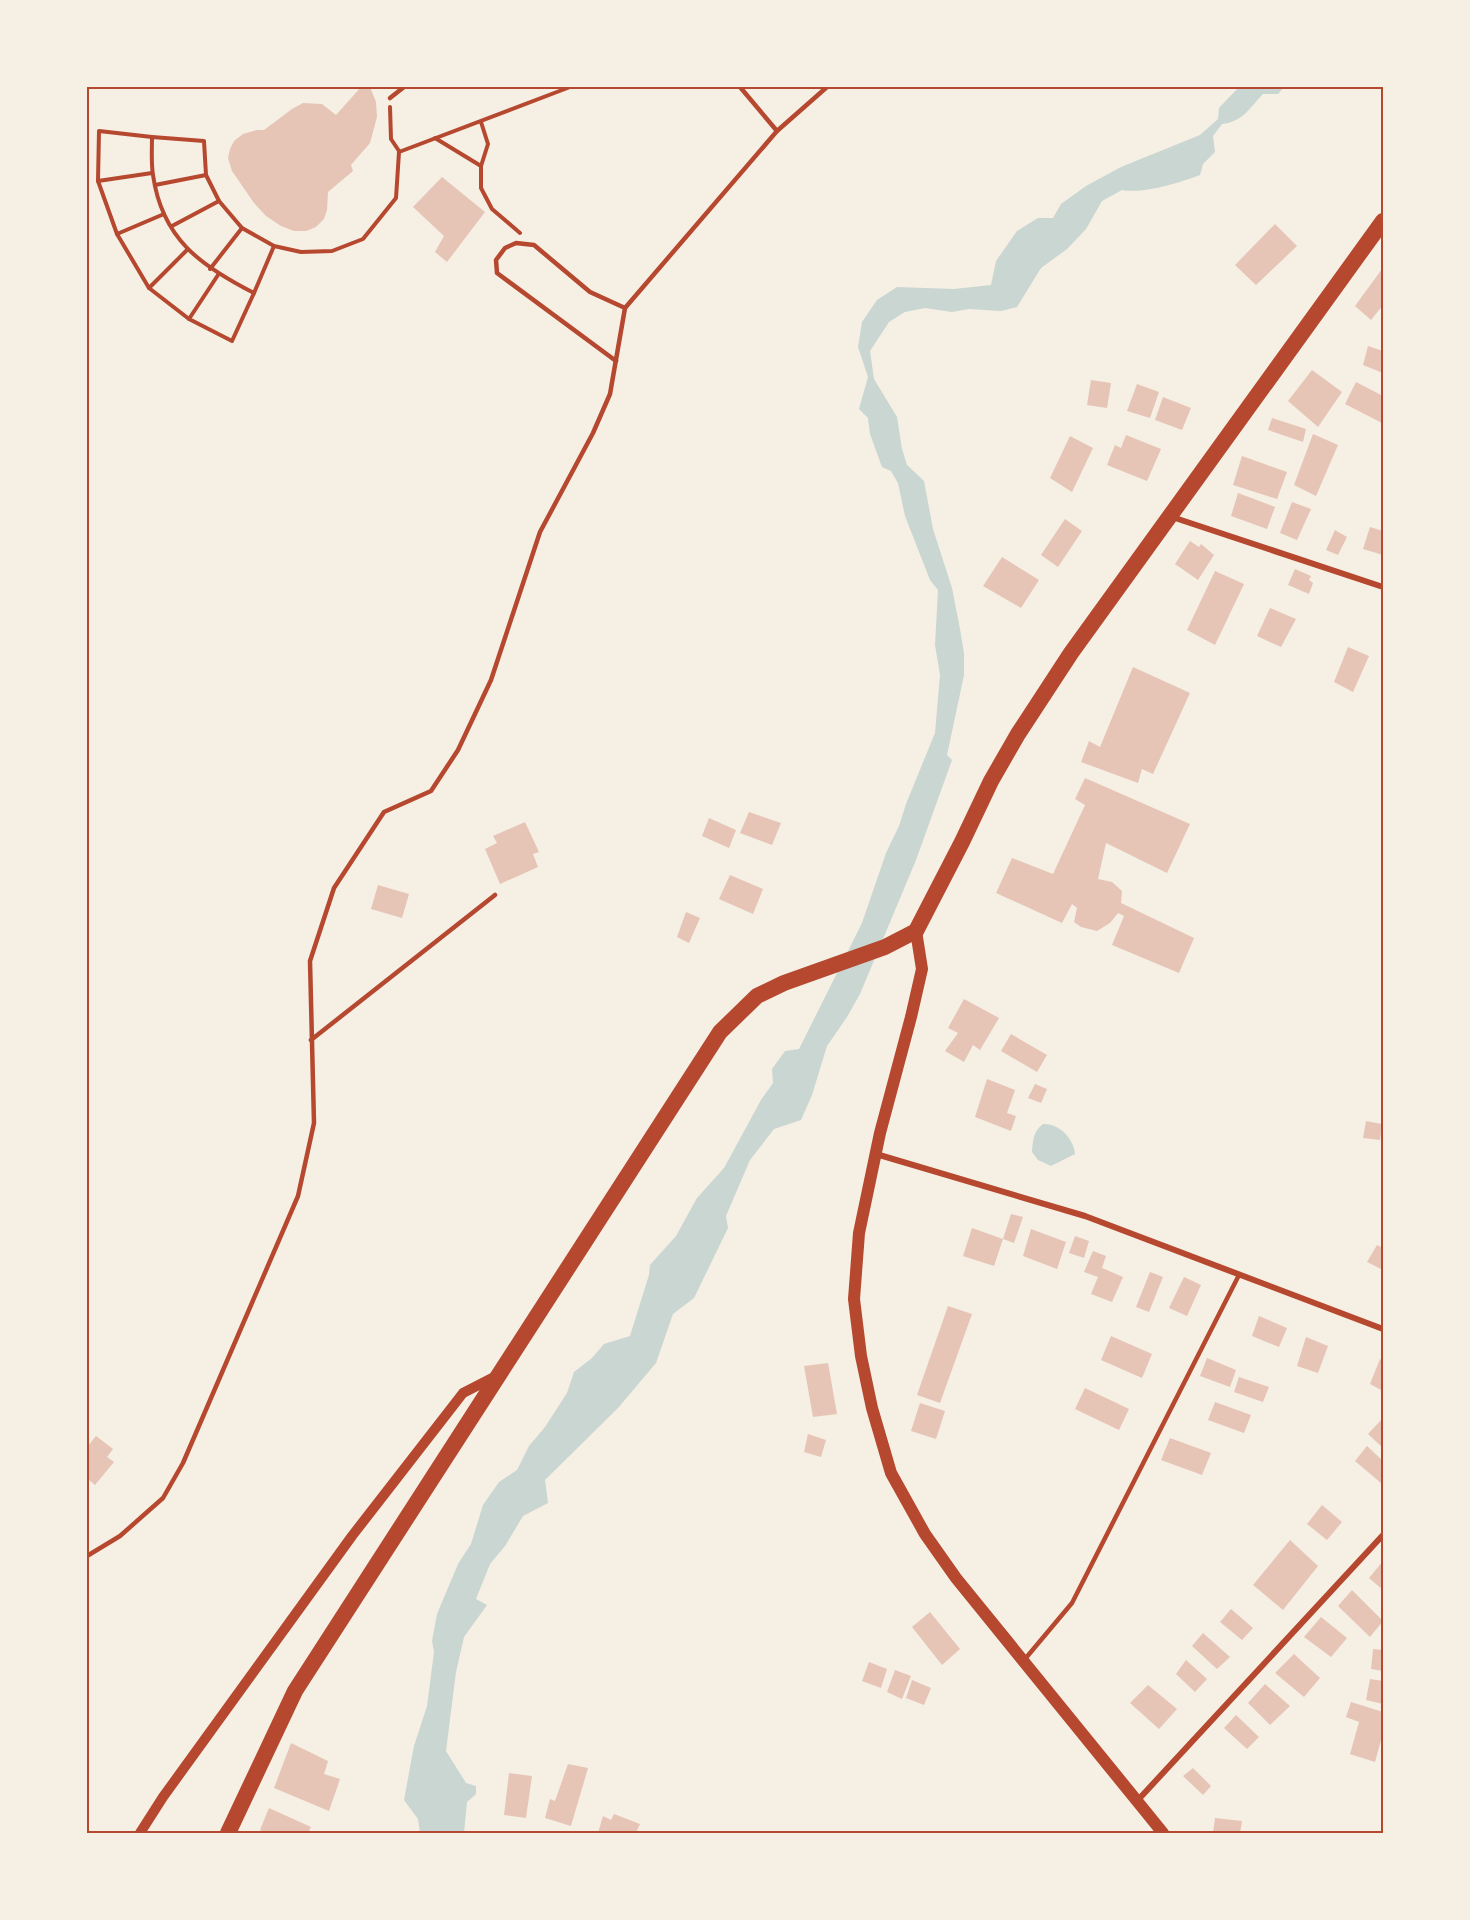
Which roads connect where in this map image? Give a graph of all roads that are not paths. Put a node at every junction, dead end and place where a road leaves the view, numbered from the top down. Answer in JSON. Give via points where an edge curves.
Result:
{"nodes":[{"id":1,"x":404,"y":87,"type":"edge"},
{"id":2,"x":740,"y":87,"type":"edge"},
{"id":3,"x":827,"y":87,"type":"edge"},
{"id":4,"x":390,"y":98,"type":"road end"},
{"id":5,"x":777,"y":131,"type":"junction"},
{"id":6,"x":1383,"y":221,"type":"edge"},
{"id":7,"x":625,"y":308,"type":"junction"},
{"id":8,"x":616,"y":361,"type":"junction"},
{"id":9,"x":1168,"y":516,"type":"junction"},
{"id":10,"x":1383,"y":587,"type":"edge"},
{"id":11,"x":495,"y":896,"type":"dead end"},
{"id":12,"x":916,"y":932,"type":"junction"},
{"id":13,"x":312,"y":1040,"type":"junction"},
{"id":14,"x":875,"y":1154,"type":"junction"},
{"id":15,"x":1239,"y":1275,"type":"junction"},
{"id":16,"x":1383,"y":1329,"type":"edge"},
{"id":17,"x":501,"y":1374,"type":"junction"},
{"id":18,"x":1383,"y":1535,"type":"edge"},
{"id":19,"x":87,"y":1556,"type":"edge"},
{"id":20,"x":1024,"y":1660,"type":"junction"},
{"id":21,"x":1138,"y":1800,"type":"junction"},
{"id":22,"x":140,"y":1833,"type":"edge"},
{"id":23,"x":228,"y":1833,"type":"edge"},
{"id":24,"x":1163,"y":1833,"type":"edge"}],
"edges":[{"from":1,"to":4,"type":"lane"},
{"from":2,"to":5,"type":"lane"},
{"from":3,"to":5,"type":"lane"},
{"from":5,"to":7,"type":"lane"},
{"from":6,"to":9,"type":"highway"},
{"from":7,"to":8,"type":"lane"},
{"from":7,"to":8,"type":"lane","via":[[590,292],[534,244],[516,243],[505,248],[496,260],[497,273]]},
{"from":8,"to":13,"type":"lane","via":[[610,394],[540,532],[490,680],[458,750],[431,791],[384,812],[334,888],[310,961]]},
{"from":9,"to":10,"type":"street"},
{"from":9,"to":12,"type":"highway","via":[[1018,734]]},
{"from":11,"to":13,"type":"lane"},
{"from":12,"to":14,"type":"main road","via":[[922,969]]},
{"from":12,"to":17,"type":"highway","via":[[757,996],[720,1032]]},
{"from":13,"to":19,"type":"lane","via":[[314,1123],[298,1196],[183,1463],[163,1498],[120,1536]]},
{"from":14,"to":15,"type":"street","via":[[1084,1216]]},
{"from":14,"to":20,"type":"main road","via":[[859,1233],[854,1299],[872,1408],[891,1473],[925,1534],[956,1578]]},
{"from":15,"to":16,"type":"street"},
{"from":15,"to":20,"type":"lane","via":[[1072,1603]]},
{"from":17,"to":22,"type":"street","via":[[463,1393],[352,1536]]},
{"from":17,"to":23,"type":"highway","via":[[295,1691]]},
{"from":18,"to":21,"type":"street"},
{"from":20,"to":21,"type":"main road"},
{"from":21,"to":24,"type":"main road"}]}
